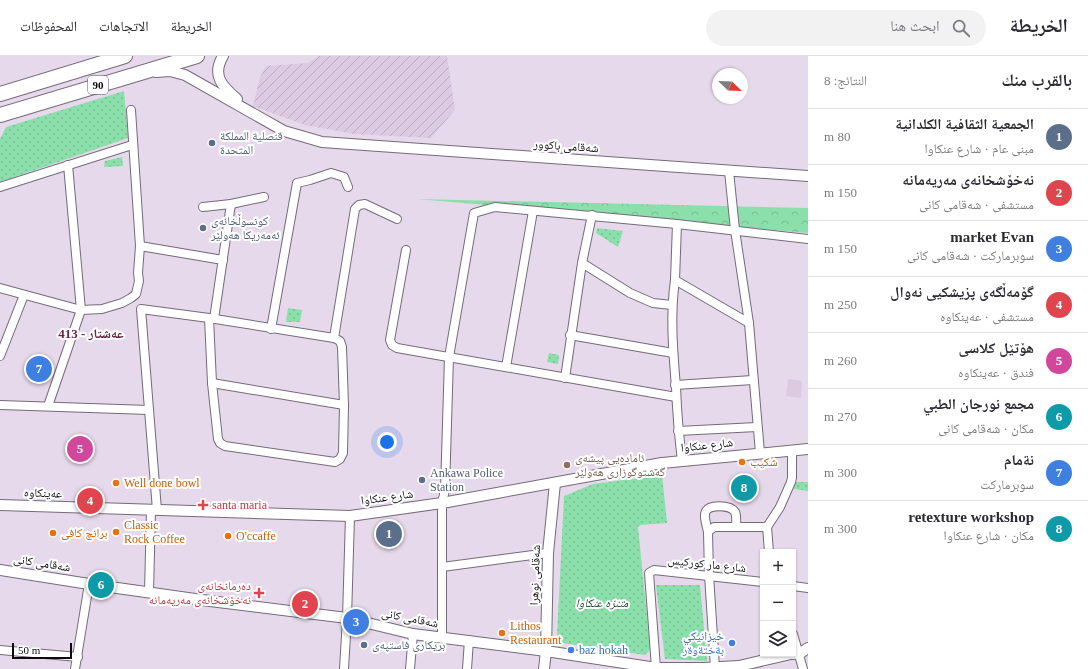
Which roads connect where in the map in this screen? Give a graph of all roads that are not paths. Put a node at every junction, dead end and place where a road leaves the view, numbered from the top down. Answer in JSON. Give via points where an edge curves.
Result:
{"nodes":[{"id":1,"x":125,"y":56,"type":"edge"},
{"id":2,"x":197,"y":56,"type":"edge"},
{"id":3,"x":223,"y":56,"type":"edge"},
{"id":4,"x":132,"y":74,"type":"junction"},
{"id":5,"x":0,"y":94,"type":"edge"},
{"id":6,"x":131,"y":110,"type":"dead end"},
{"id":7,"x":254,"y":114,"type":"junction"},
{"id":8,"x":0,"y":115,"type":"edge"},
{"id":9,"x":132,"y":145,"type":"junction"},
{"id":10,"x":68,"y":165,"type":"junction"},
{"id":11,"x":729,"y":171,"type":"junction"},
{"id":12,"x":808,"y":176,"type":"edge"},
{"id":13,"x":0,"y":187,"type":"edge"},
{"id":14,"x":348,"y":187,"type":"dead end"},
{"id":15,"x":264,"y":197,"type":"dead end"},
{"id":16,"x":231,"y":204,"type":"junction"},
{"id":17,"x":203,"y":207,"type":"dead end"},
{"id":18,"x":533,"y":210,"type":"junction"},
{"id":19,"x":592,"y":215,"type":"junction"},
{"id":20,"x":397,"y":219,"type":"dead end"},
{"id":21,"x":677,"y":224,"type":"junction"},
{"id":22,"x":736,"y":230,"type":"junction"},
{"id":23,"x":808,"y":239,"type":"edge"},
{"id":24,"x":140,"y":246,"type":"junction"},
{"id":25,"x":406,"y":250,"type":"dead end"},
{"id":26,"x":223,"y":260,"type":"junction"},
{"id":27,"x":582,"y":263,"type":"junction"},
{"id":28,"x":675,"y":280,"type":"junction"},
{"id":29,"x":0,"y":288,"type":"edge"},
{"id":30,"x":24,"y":295,"type":"junction"},
{"id":31,"x":672,"y":305,"type":"junction"},
{"id":32,"x":81,"y":310,"type":"junction"},
{"id":33,"x":212,"y":318,"type":"junction"},
{"id":34,"x":749,"y":323,"type":"junction"},
{"id":35,"x":271,"y":329,"type":"junction"},
{"id":36,"x":570,"y":335,"type":"junction"},
{"id":37,"x":334,"y":338,"type":"junction"},
{"id":38,"x":673,"y":353,"type":"junction"},
{"id":39,"x":0,"y":356,"type":"edge"},
{"id":40,"x":450,"y":357,"type":"junction"},
{"id":41,"x":506,"y":367,"type":"junction"},
{"id":42,"x":565,"y":378,"type":"junction"},
{"id":43,"x":753,"y":380,"type":"junction"},
{"id":44,"x":212,"y":383,"type":"junction"},
{"id":45,"x":676,"y":385,"type":"junction"},
{"id":46,"x":676,"y":397,"type":"junction"},
{"id":47,"x":0,"y":405,"type":"edge"},
{"id":48,"x":344,"y":405,"type":"junction"},
{"id":49,"x":48,"y":406,"type":"junction"},
{"id":50,"x":148,"y":410,"type":"junction"},
{"id":51,"x":757,"y":427,"type":"junction"},
{"id":52,"x":678,"y":431,"type":"junction"},
{"id":53,"x":808,"y":449,"type":"edge"},
{"id":54,"x":792,"y":451,"type":"junction"},
{"id":55,"x":760,"y":453,"type":"junction"},
{"id":56,"x":682,"y":461,"type":"junction"},
{"id":57,"x":555,"y":483,"type":"junction"},
{"id":58,"x":442,"y":503,"type":"junction"},
{"id":59,"x":0,"y":505,"type":"edge"},
{"id":60,"x":154,"y":510,"type":"junction"},
{"id":61,"x":350,"y":516,"type":"junction"},
{"id":62,"x":736,"y":527,"type":"junction"},
{"id":63,"x":767,"y":527,"type":"junction"},
{"id":64,"x":708,"y":532,"type":"junction"},
{"id":65,"x":769,"y":549,"type":"edge"},
{"id":66,"x":548,"y":553,"type":"junction"},
{"id":67,"x":442,"y":567,"type":"junction"},
{"id":68,"x":0,"y":570,"type":"edge"},
{"id":69,"x":708,"y":575,"type":"junction"},
{"id":70,"x":760,"y":582,"type":"edge"},
{"id":71,"x":89,"y":584,"type":"junction"},
{"id":72,"x":796,"y":586,"type":"edge"},
{"id":73,"x":808,"y":588,"type":"edge"},
{"id":74,"x":149,"y":593,"type":"junction"},
{"id":75,"x":347,"y":618,"type":"junction"},
{"id":76,"x":413,"y":634,"type":"junction"},
{"id":77,"x":442,"y":637,"type":"junction"},
{"id":78,"x":469,"y":640,"type":"junction"},
{"id":79,"x":796,"y":642,"type":"edge"},
{"id":80,"x":0,"y":650,"type":"edge"},
{"id":81,"x":546,"y":651,"type":"junction"},
{"id":82,"x":800,"y":652,"type":"edge"},
{"id":83,"x":78,"y":657,"type":"junction"},
{"id":84,"x":650,"y":668,"type":"edge"},
{"id":85,"x":715,"y":668,"type":"junction"},
{"id":86,"x":739,"y":668,"type":"edge"},
{"id":87,"x":75,"y":669,"type":"edge"},
{"id":88,"x":344,"y":669,"type":"edge"},
{"id":89,"x":410,"y":669,"type":"edge"},
{"id":90,"x":467,"y":669,"type":"edge"},
{"id":91,"x":544,"y":669,"type":"edge"},
{"id":92,"x":704,"y":669,"type":"edge"},
{"id":93,"x":803,"y":669,"type":"edge"}],
"edges":[{"from":1,"to":5,"type":"highway","number":"90"},
{"from":2,"to":4,"type":"highway","number":"90"},
{"from":3,"to":7,"type":"street","via":[[218,71],[221,84]]},
{"from":4,"to":7,"type":"street","via":[[166,71],[185,74]]},
{"from":4,"to":8,"type":"highway","number":"90"},
{"from":6,"to":9,"type":"street"},
{"from":7,"to":11,"type":"street","name":"شەقامی باکوور","via":[[284,131],[322,142]]},
{"from":9,"to":10,"type":"street"},
{"from":9,"to":24,"type":"street"},
{"from":10,"to":13,"type":"street"},
{"from":10,"to":32,"type":"street"},
{"from":11,"to":12,"type":"street","name":"شەقامی باکوور"},
{"from":11,"to":22,"type":"street"},
{"from":14,"to":35,"type":"street","via":[[344,177],[331,173],[297,183]]},
{"from":15,"to":16,"type":"street"},
{"from":16,"to":17,"type":"street"},
{"from":16,"to":26,"type":"street"},
{"from":18,"to":19,"type":"street"},
{"from":18,"to":40,"type":"street","via":[[495,207],[474,213]]},
{"from":18,"to":41,"type":"street"},
{"from":19,"to":21,"type":"street"},
{"from":19,"to":27,"type":"street"},
{"from":20,"to":37,"type":"street","via":[[365,204],[355,209]]},
{"from":21,"to":22,"type":"street"},
{"from":21,"to":28,"type":"street"},
{"from":22,"to":23,"type":"street"},
{"from":22,"to":34,"type":"street"},
{"from":24,"to":26,"type":"street"},
{"from":24,"to":32,"type":"street","via":[[136,294],[122,303],[102,309]]},
{"from":25,"to":40,"type":"street","via":[[390,340],[397,348]]},
{"from":26,"to":33,"type":"street"},
{"from":27,"to":31,"type":"street","via":[[653,303]]},
{"from":27,"to":36,"type":"street"},
{"from":28,"to":31,"type":"street"},
{"from":28,"to":34,"type":"street"},
{"from":29,"to":30,"type":"street"},
{"from":30,"to":32,"type":"street"},
{"from":30,"to":39,"type":"street"},
{"from":31,"to":38,"type":"street"},
{"from":32,"to":49,"type":"street"},
{"from":33,"to":35,"type":"street"},
{"from":33,"to":44,"type":"street"},
{"from":33,"to":50,"type":"street","via":[[142,309]]},
{"from":34,"to":43,"type":"street"},
{"from":35,"to":37,"type":"street"},
{"from":36,"to":38,"type":"street"},
{"from":36,"to":42,"type":"street"},
{"from":37,"to":48,"type":"street","via":[[340,341],[342,346]]},
{"from":38,"to":45,"type":"street"},
{"from":40,"to":41,"type":"street"},
{"from":40,"to":58,"type":"street","via":[[445,490]]},
{"from":41,"to":42,"type":"street"},
{"from":42,"to":46,"type":"street"},
{"from":43,"to":45,"type":"street"},
{"from":43,"to":51,"type":"street"},
{"from":44,"to":48,"type":"street"},
{"from":44,"to":48,"type":"street","via":[[218,439],[225,446],[335,462],[340,460],[343,453]]},
{"from":45,"to":46,"type":"street"},
{"from":46,"to":52,"type":"street"},
{"from":47,"to":49,"type":"street"},
{"from":49,"to":50,"type":"street"},
{"from":50,"to":60,"type":"street"},
{"from":51,"to":52,"type":"street"},
{"from":51,"to":55,"type":"street"},
{"from":52,"to":56,"type":"street"},
{"from":53,"to":54,"type":"street","name":"شارع عنكاوا"},
{"from":54,"to":55,"type":"street","name":"شارع عنكاوا"},
{"from":54,"to":63,"type":"street","via":[[791,482],[780,507]]},
{"from":55,"to":56,"type":"street","name":"شارع عنكاوا"},
{"from":56,"to":57,"type":"street","name":"شارع عنكاوا"},
{"from":57,"to":58,"type":"street","name":"شارع عنكاوا"},
{"from":57,"to":66,"type":"street","name":"شەقامی نوهرا"},
{"from":58,"to":61,"type":"street","name":"شارع عنكاوا"},
{"from":58,"to":67,"type":"street"},
{"from":59,"to":60,"type":"street","name":"عەینکاوە"},
{"from":60,"to":61,"type":"street","name":"شارع عنكاوا"},
{"from":60,"to":74,"type":"street"},
{"from":61,"to":75,"type":"street"},
{"from":62,"to":63,"type":"street"},
{"from":62,"to":64,"type":"street","via":[[714,527]]},
{"from":62,"to":64,"type":"street","via":[[736,513],[733,509],[713,507],[709,508],[705,515]]},
{"from":63,"to":65,"type":"street"},
{"from":64,"to":69,"type":"street"},
{"from":66,"to":67,"type":"street"},
{"from":66,"to":81,"type":"street","name":"شەقامی نوهرا"},
{"from":67,"to":77,"type":"street"},
{"from":68,"to":71,"type":"street","name":"شەقامی کانی"},
{"from":69,"to":70,"type":"street","name":"شارع مار كوركيس"},
{"from":69,"to":84,"type":"street","name":"شارع مار كوركيس","via":[[654,570],[649,573]]},
{"from":69,"to":85,"type":"street"},
{"from":71,"to":74,"type":"street","name":"شەقامی کانی"},
{"from":71,"to":83,"type":"street"},
{"from":72,"to":73,"type":"street"},
{"from":74,"to":75,"type":"street","name":"شەقامی کانی"},
{"from":75,"to":76,"type":"street","name":"شەقامی کانی"},
{"from":75,"to":88,"type":"street"},
{"from":76,"to":77,"type":"street","name":"شەقامی کانی"},
{"from":76,"to":89,"type":"street"},
{"from":77,"to":78,"type":"street","name":"شەقامی کانی"},
{"from":78,"to":81,"type":"street","name":"شەقامی کانی"},
{"from":78,"to":90,"type":"street"},
{"from":79,"to":82,"type":"street"},
{"from":80,"to":83,"type":"street"},
{"from":81,"to":84,"type":"street","name":"شەقامی کانی"},
{"from":81,"to":91,"type":"street","name":"شەقامی نوهرا"},
{"from":82,"to":86,"type":"street","name":"شەقامی کانی"},
{"from":82,"to":93,"type":"street"},
{"from":83,"to":87,"type":"street"},
{"from":84,"to":92,"type":"street","name":"شەقامی کانی"},
{"from":85,"to":86,"type":"street","name":"شەقامی کانی"},
{"from":85,"to":92,"type":"street","name":"شەقامی کانی"}]}
